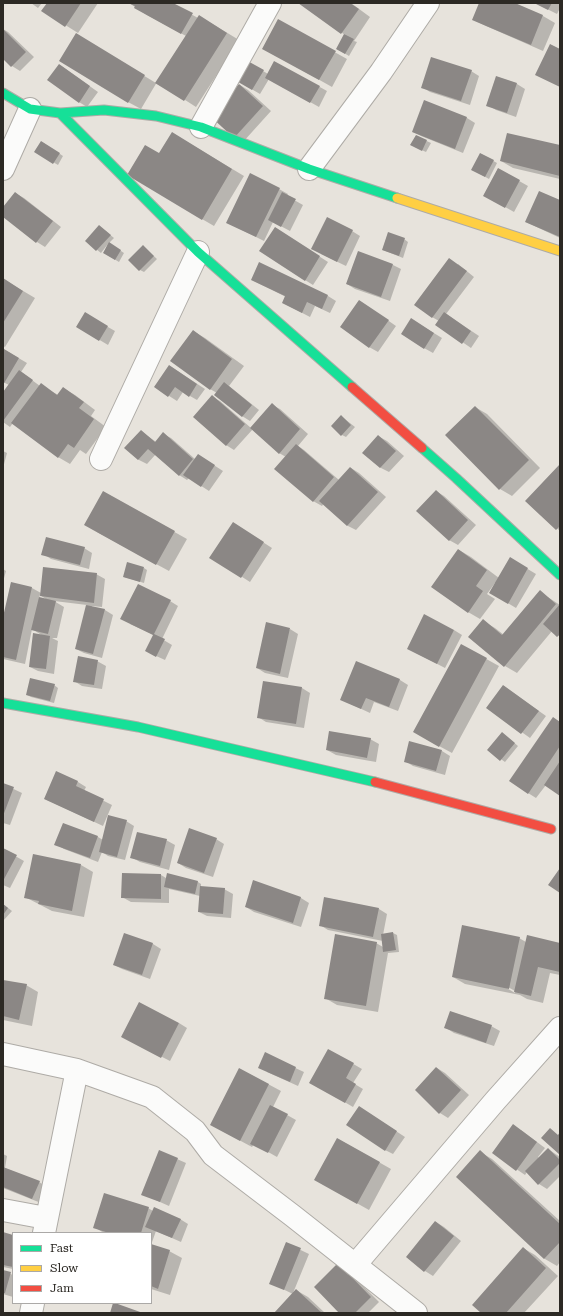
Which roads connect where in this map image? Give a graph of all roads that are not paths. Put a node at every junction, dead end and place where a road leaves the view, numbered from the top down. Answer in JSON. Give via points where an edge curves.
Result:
{"nodes":[{"id":1,"x":270,"y":3,"type":"edge"},
{"id":2,"x":428,"y":3,"type":"edge"},
{"id":3,"x":3,"y":93,"type":"edge"},
{"id":4,"x":30,"y":109,"type":"junction"},
{"id":5,"x":60,"y":113,"type":"junction"},
{"id":6,"x":201,"y":127,"type":"junction"},
{"id":7,"x":3,"y":169,"type":"edge"},
{"id":8,"x":309,"y":169,"type":"junction"},
{"id":9,"x":560,"y":251,"type":"edge"},
{"id":10,"x":198,"y":252,"type":"junction"},
{"id":11,"x":101,"y":459,"type":"dead end"},
{"id":12,"x":560,"y":575,"type":"edge"},
{"id":13,"x":3,"y":703,"type":"edge"},
{"id":14,"x":551,"y":829,"type":"dead end"},
{"id":15,"x":560,"y":1028,"type":"edge"},
{"id":16,"x":3,"y":1054,"type":"edge"},
{"id":17,"x":77,"y":1070,"type":"junction"},
{"id":18,"x":3,"y":1210,"type":"edge"},
{"id":19,"x":45,"y":1225,"type":"edge"},
{"id":20,"x":355,"y":1265,"type":"junction"},
{"id":21,"x":416,"y":1313,"type":"edge"}],
"edges":[{"from":1,"to":6,"type":"street"},
{"from":2,"to":8,"type":"street","via":[[381,72]]},
{"from":3,"to":4,"type":"street"},
{"from":4,"to":5,"type":"street"},
{"from":4,"to":7,"type":"street"},
{"from":5,"to":6,"type":"street","via":[[104,110],[156,116]]},
{"from":5,"to":10,"type":"street"},
{"from":6,"to":8,"type":"street"},
{"from":8,"to":9,"type":"street"},
{"from":10,"to":11,"type":"street"},
{"from":10,"to":12,"type":"street","via":[[456,478]]},
{"from":13,"to":14,"type":"street","via":[[138,727],[352,776]]},
{"from":15,"to":20,"type":"street"},
{"from":16,"to":17,"type":"street"},
{"from":17,"to":19,"type":"street"},
{"from":17,"to":20,"type":"street","via":[[152,1096],[195,1131],[212,1155]]},
{"from":18,"to":19,"type":"street"},
{"from":20,"to":21,"type":"street"}]}
